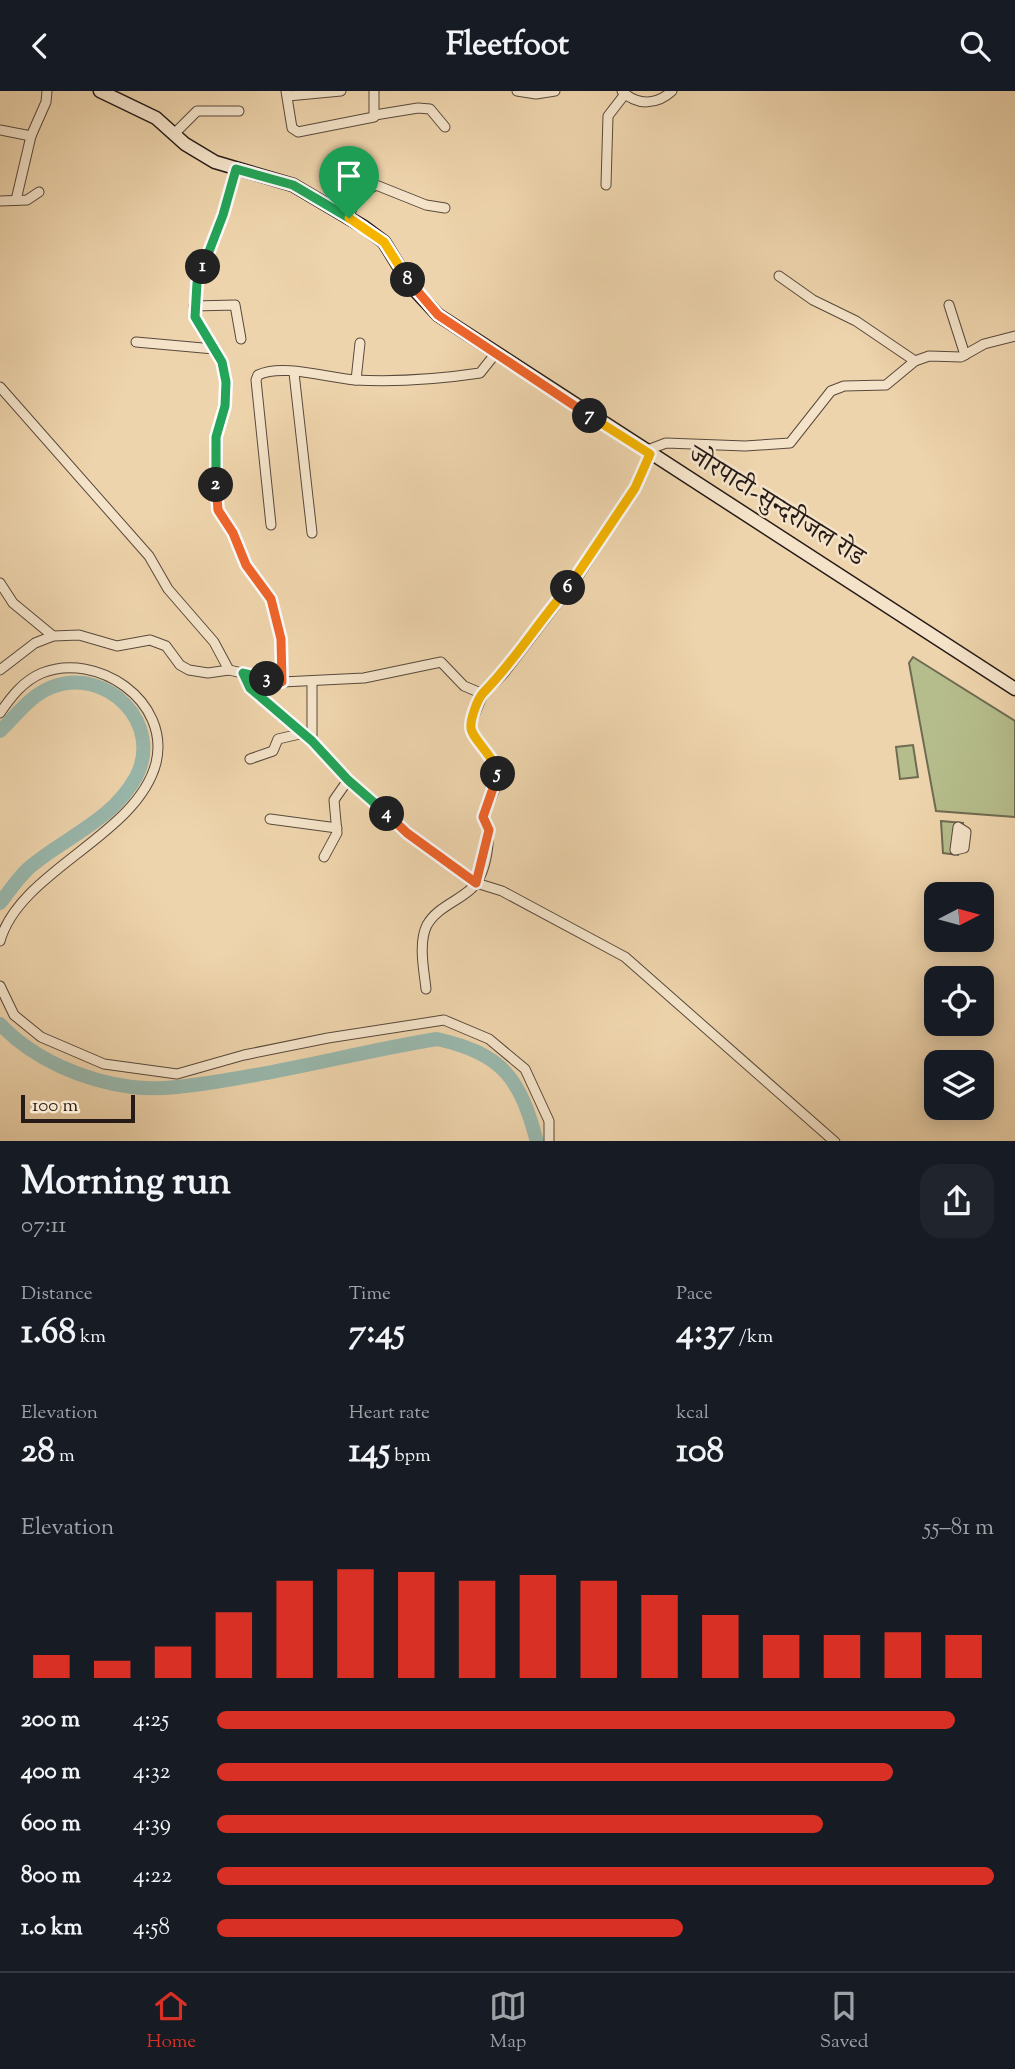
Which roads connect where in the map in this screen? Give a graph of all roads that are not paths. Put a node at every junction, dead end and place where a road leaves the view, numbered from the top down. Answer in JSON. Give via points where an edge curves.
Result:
{"nodes":[{"id":1,"x":47,"y":91,"type":"edge"},
{"id":2,"x":100,"y":91,"type":"edge"},
{"id":3,"x":129,"y":91,"type":"edge"},
{"id":4,"x":341,"y":91,"type":"edge"},
{"id":5,"x":374,"y":91,"type":"edge"},
{"id":6,"x":517,"y":91,"type":"edge"},
{"id":7,"x":555,"y":91,"type":"edge"},
{"id":8,"x":672,"y":91,"type":"edge"},
{"id":9,"x":624,"y":93,"type":"edge"},
{"id":10,"x":287,"y":94,"type":"edge"},
{"id":11,"x":119,"y":101,"type":"junction"},
{"id":12,"x":239,"y":111,"type":"dead end"},
{"id":13,"x":375,"y":115,"type":"junction"},
{"id":14,"x":445,"y":127,"type":"dead end"},
{"id":15,"x":0,"y":130,"type":"edge"},
{"id":16,"x":175,"y":133,"type":"junction"},
{"id":17,"x":31,"y":136,"type":"junction"},
{"id":18,"x":236,"y":169,"type":"junction"},
{"id":19,"x":606,"y":185,"type":"dead end"},
{"id":20,"x":39,"y":192,"type":"dead end"},
{"id":21,"x":16,"y":200,"type":"junction"},
{"id":22,"x":0,"y":201,"type":"edge"},
{"id":23,"x":445,"y":208,"type":"dead end"},
{"id":24,"x":349,"y":218,"type":"junction"},
{"id":25,"x":779,"y":277,"type":"dead end"},
{"id":26,"x":194,"y":306,"type":"junction"},
{"id":27,"x":949,"y":306,"type":"dead end"},
{"id":28,"x":1015,"y":336,"type":"edge"},
{"id":29,"x":241,"y":339,"type":"dead end"},
{"id":30,"x":136,"y":342,"type":"dead end"},
{"id":31,"x":360,"y":343,"type":"dead end"},
{"id":32,"x":214,"y":349,"type":"junction"},
{"id":33,"x":496,"y":353,"type":"junction"},
{"id":34,"x":965,"y":355,"type":"junction"},
{"id":35,"x":915,"y":361,"type":"junction"},
{"id":36,"x":294,"y":373,"type":"junction"},
{"id":37,"x":356,"y":380,"type":"junction"},
{"id":38,"x":0,"y":387,"type":"edge"},
{"id":39,"x":648,"y":453,"type":"junction"},
{"id":40,"x":271,"y":526,"type":"dead end"},
{"id":41,"x":312,"y":533,"type":"dead end"},
{"id":42,"x":0,"y":583,"type":"edge"},
{"id":43,"x":52,"y":636,"type":"junction"},
{"id":44,"x":0,"y":670,"type":"edge"},
{"id":45,"x":229,"y":670,"type":"junction"},
{"id":46,"x":243,"y":673,"type":"junction"},
{"id":47,"x":282,"y":682,"type":"junction"},
{"id":48,"x":312,"y":682,"type":"junction"},
{"id":49,"x":1015,"y":689,"type":"edge"},
{"id":50,"x":483,"y":694,"type":"junction"},
{"id":51,"x":0,"y":713,"type":"edge"},
{"id":52,"x":304,"y":733,"type":"junction"},
{"id":53,"x":312,"y":741,"type":"junction"},
{"id":54,"x":250,"y":759,"type":"dead end"},
{"id":55,"x":348,"y":780,"type":"junction"},
{"id":56,"x":270,"y":819,"type":"dead end"},
{"id":57,"x":337,"y":828,"type":"junction"},
{"id":58,"x":324,"y":857,"type":"dead end"},
{"id":59,"x":476,"y":883,"type":"junction"},
{"id":60,"x":0,"y":941,"type":"edge"},
{"id":61,"x":0,"y":986,"type":"edge"},
{"id":62,"x":426,"y":989,"type":"dead end"},
{"id":63,"x":549,"y":1141,"type":"edge"},
{"id":64,"x":834,"y":1141,"type":"edge"}],
"edges":[{"from":1,"to":17,"type":"street"},
{"from":2,"to":11,"type":"main road","name":"जोरपाटी-सुन्दरीजल रोड"},
{"from":3,"to":11,"type":"street"},
{"from":4,"to":10,"type":"street"},
{"from":5,"to":13,"type":"street"},
{"from":6,"to":7,"type":"street"},
{"from":8,"to":9,"type":"street","via":[[656,102],[639,101]]},
{"from":9,"to":19,"type":"street","via":[[608,116]]},
{"from":10,"to":13,"type":"street","via":[[294,131]]},
{"from":11,"to":16,"type":"main road","name":"जोरपाटी-सुन्दरीजल रोड","via":[[156,118]]},
{"from":12,"to":16,"type":"street","via":[[197,111]]},
{"from":13,"to":14,"type":"street","via":[[430,109]]},
{"from":15,"to":17,"type":"street"},
{"from":16,"to":18,"type":"main road","name":"जोरपाटी-सुन्दरीजल रोड","via":[[200,155]]},
{"from":17,"to":21,"type":"street"},
{"from":18,"to":24,"type":"main road","name":"जोरपाटी-सुन्दरीजल रोड","via":[[293,185]]},
{"from":18,"to":26,"type":"street","via":[[197,283]]},
{"from":20,"to":21,"type":"street"},
{"from":21,"to":22,"type":"street"},
{"from":23,"to":24,"type":"street","via":[[376,185],[356,197]]},
{"from":24,"to":33,"type":"main road","name":"जोरपाटी-सुन्दरीजल रोड","via":[[384,242],[411,286],[438,315]]},
{"from":25,"to":35,"type":"street"},
{"from":26,"to":29,"type":"street","via":[[235,305]]},
{"from":26,"to":32,"type":"street","via":[[198,325]]},
{"from":27,"to":34,"type":"street"},
{"from":28,"to":34,"type":"street","via":[[984,344]]},
{"from":30,"to":32,"type":"street"},
{"from":31,"to":37,"type":"street"},
{"from":32,"to":47,"type":"street","via":[[226,382],[216,437],[218,510],[246,565],[271,599],[281,639]]},
{"from":33,"to":37,"type":"street","via":[[480,373]]},
{"from":33,"to":39,"type":"main road","name":"जोरपाटी-सुन्दरीजल रोड"},
{"from":34,"to":35,"type":"street"},
{"from":35,"to":39,"type":"street","via":[[886,385],[844,386],[831,391],[790,443],[666,443]]},
{"from":36,"to":37,"type":"street"},
{"from":36,"to":40,"type":"street","via":[[270,371],[256,377]]},
{"from":36,"to":41,"type":"street"},
{"from":38,"to":45,"type":"street","via":[[149,556],[169,589],[214,642]]},
{"from":39,"to":49,"type":"main road","name":"जोरपाटी-सुन्दरीजल रोड"},
{"from":39,"to":50,"type":"street","via":[[635,488],[579,575]]},
{"from":42,"to":43,"type":"street","via":[[13,603]]},
{"from":43,"to":44,"type":"street","via":[[22,650]]},
{"from":43,"to":45,"type":"street","via":[[79,635],[117,646],[150,640],[166,646],[189,670]]},
{"from":45,"to":46,"type":"street"},
{"from":46,"to":47,"type":"street"},
{"from":46,"to":52,"type":"street","via":[[250,688]]},
{"from":47,"to":48,"type":"street"},
{"from":48,"to":50,"type":"street","via":[[399,673],[441,662],[464,686]]},
{"from":48,"to":53,"type":"street"},
{"from":50,"to":59,"type":"street","via":[[470,725],[496,766],[499,779],[483,817],[489,830]]},
{"from":51,"to":60,"type":"street","via":[[11,696],[43,673],[79,667],[94,670],[119,682],[140,700],[151,719],[158,749],[146,787],[124,814],[45,879],[20,907]]},
{"from":52,"to":53,"type":"street"},
{"from":52,"to":54,"type":"street","via":[[278,739],[273,751]]},
{"from":53,"to":55,"type":"street"},
{"from":55,"to":57,"type":"street","via":[[334,800]]},
{"from":55,"to":59,"type":"street","via":[[407,833]]},
{"from":56,"to":57,"type":"street"},
{"from":57,"to":58,"type":"street"},
{"from":59,"to":62,"type":"street","via":[[428,922],[422,958]]},
{"from":59,"to":64,"type":"street","via":[[502,891],[625,957]]},
{"from":61,"to":63,"type":"street","via":[[14,1015],[41,1037],[104,1064],[177,1074],[328,1038],[444,1020],[489,1039],[525,1069],[549,1121]]}]}
